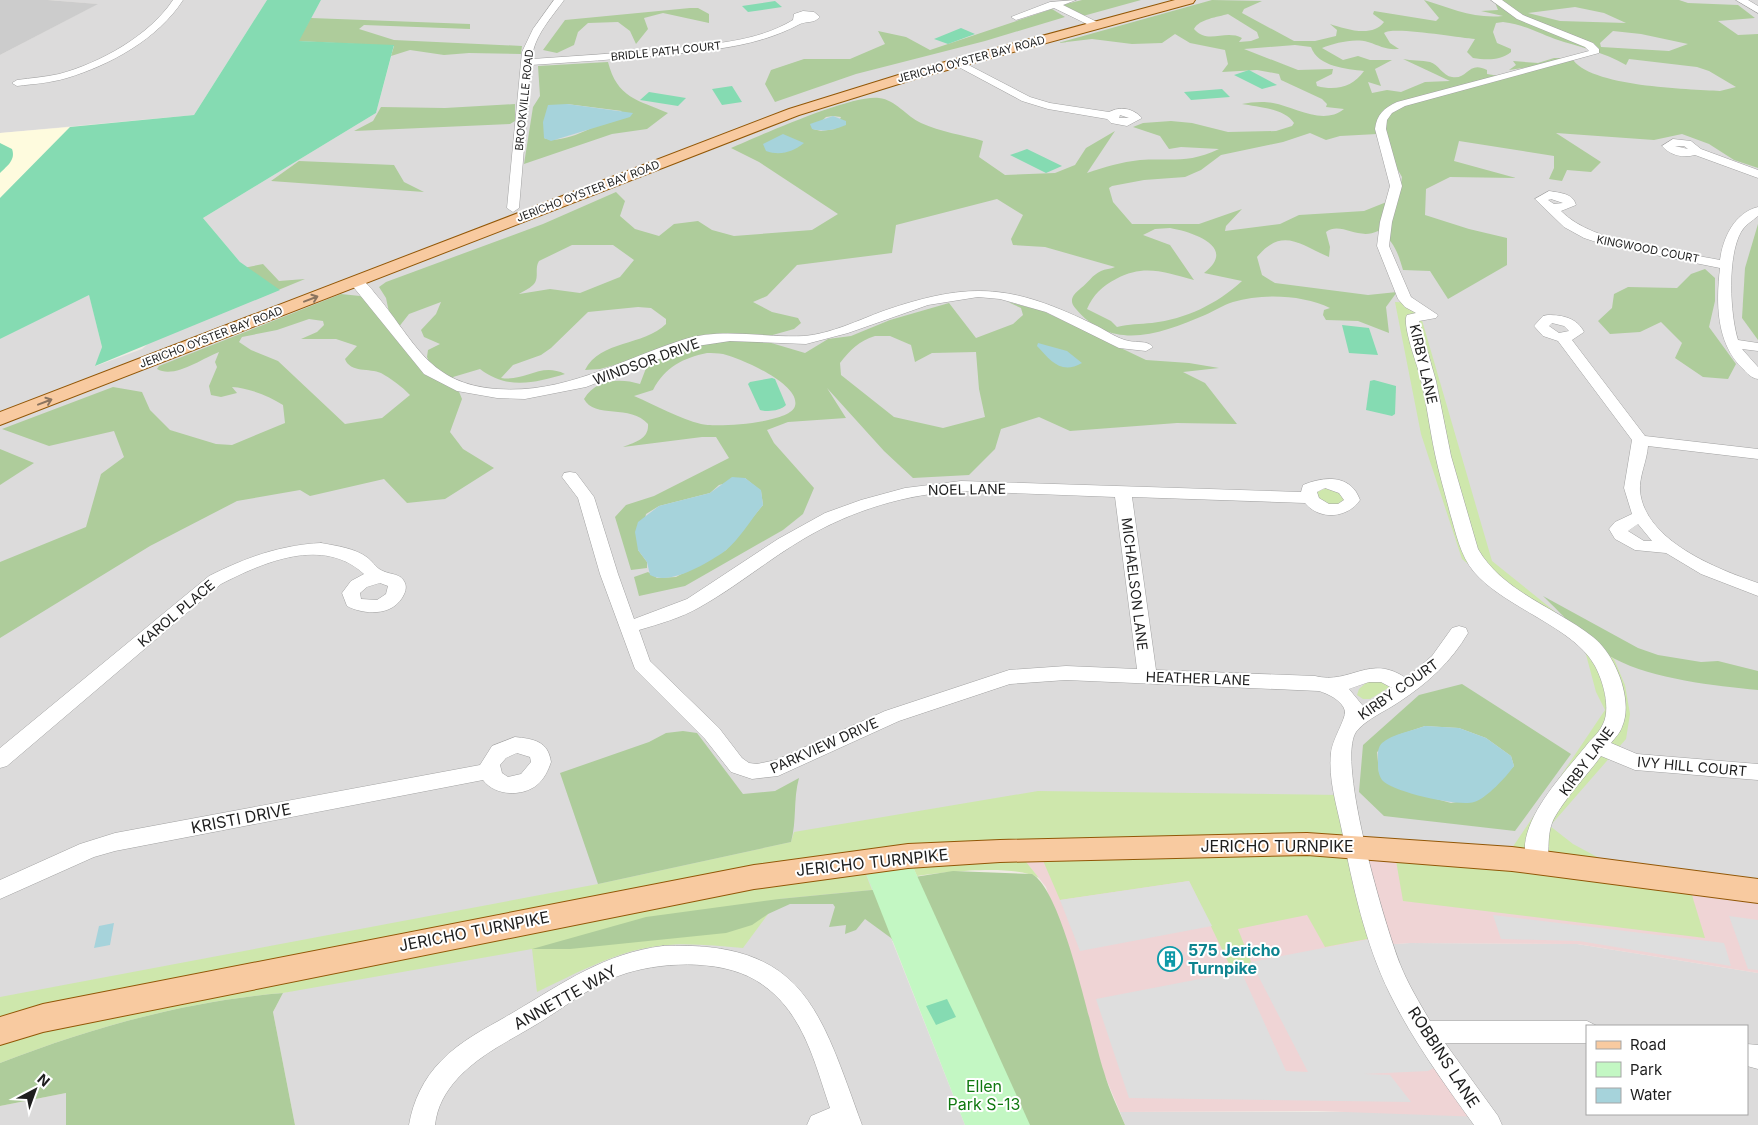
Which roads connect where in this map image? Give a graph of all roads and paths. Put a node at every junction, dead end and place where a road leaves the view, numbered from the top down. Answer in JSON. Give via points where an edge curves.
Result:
{"nodes":[{"id":1,"x":178,"y":0,"type":"edge"},
{"id":2,"x":559,"y":0,"type":"edge"},
{"id":3,"x":1071,"y":0,"type":"edge"},
{"id":4,"x":1158,"y":0,"type":"edge"},
{"id":5,"x":1189,"y":0,"type":"edge"},
{"id":6,"x":1496,"y":0,"type":"edge"},
{"id":7,"x":1741,"y":0,"type":"edge"},
{"id":8,"x":1053,"y":4,"type":"junction"},
{"id":9,"x":1758,"y":10,"type":"edge"},
{"id":10,"x":1016,"y":17,"type":"dead end"},
{"id":11,"x":800,"y":20,"type":"dead end"},
{"id":12,"x":1090,"y":23,"type":"junction"},
{"id":13,"x":527,"y":62,"type":"junction"},
{"id":14,"x":957,"y":62,"type":"junction"},
{"id":15,"x":17,"y":83,"type":"dead end"},
{"id":16,"x":823,"y":97,"type":"junction"},
{"id":17,"x":1111,"y":116,"type":"dead end"},
{"id":18,"x":1696,"y":151,"type":"dead end"},
{"id":19,"x":1758,"y":174,"type":"edge"},
{"id":20,"x":1551,"y":207,"type":"dead end"},
{"id":21,"x":513,"y":208,"type":"junction"},
{"id":22,"x":1758,"y":211,"type":"edge"},
{"id":23,"x":447,"y":246,"type":"junction"},
{"id":24,"x":1726,"y":265,"type":"junction"},
{"id":25,"x":356,"y":281,"type":"junction"},
{"id":26,"x":1562,"y":337,"type":"dead end"},
{"id":27,"x":1732,"y":344,"type":"junction"},
{"id":28,"x":1146,"y":347,"type":"dead end"},
{"id":29,"x":1758,"y":348,"type":"edge"},
{"id":30,"x":1758,"y":374,"type":"edge"},
{"id":31,"x":84,"y":379,"type":"junction"},
{"id":32,"x":0,"y":404,"type":"edge"},
{"id":33,"x":0,"y":419,"type":"edge"},
{"id":34,"x":1640,"y":440,"type":"junction"},
{"id":35,"x":1758,"y":454,"type":"edge"},
{"id":36,"x":570,"y":477,"type":"dead end"},
{"id":37,"x":1123,"y":492,"type":"junction"},
{"id":38,"x":1309,"y":498,"type":"dead end"},
{"id":39,"x":1641,"y":516,"type":"junction"},
{"id":40,"x":1670,"y":548,"type":"junction"},
{"id":41,"x":378,"y":577,"type":"dead end"},
{"id":42,"x":1758,"y":590,"type":"edge"},
{"id":43,"x":629,"y":627,"type":"junction"},
{"id":44,"x":1459,"y":633,"type":"dead end"},
{"id":45,"x":1066,"y":673,"type":"joint"},
{"id":46,"x":1147,"y":676,"type":"junction"},
{"id":47,"x":1329,"y":686,"type":"junction"},
{"id":48,"x":1405,"y":687,"type":"junction"},
{"id":49,"x":1354,"y":721,"type":"junction"},
{"id":50,"x":1598,"y":746,"type":"junction"},
{"id":51,"x":0,"y":760,"type":"edge"},
{"id":52,"x":489,"y":771,"type":"dead end"},
{"id":53,"x":1758,"y":772,"type":"edge"},
{"id":54,"x":1356,"y":846,"type":"junction"},
{"id":55,"x":1537,"y":862,"type":"junction"},
{"id":56,"x":0,"y":890,"type":"edge"},
{"id":57,"x":1758,"y":891,"type":"edge"},
{"id":58,"x":0,"y":1031,"type":"edge"},
{"id":59,"x":1424,"y":1032,"type":"junction"},
{"id":60,"x":1586,"y":1032,"type":"edge"},
{"id":61,"x":847,"y":1120,"type":"edge"},
{"id":62,"x":422,"y":1125,"type":"edge"},
{"id":63,"x":820,"y":1125,"type":"edge"},
{"id":64,"x":1490,"y":1125,"type":"edge"}],
"edges":[{"from":1,"to":15,"type":"street","via":[[173,10],[152,29],[113,53],[68,74]]},
{"from":2,"to":13,"type":"street","name":"BROOKVILLE ROAD","via":[[530,43]]},
{"from":3,"to":8,"type":"street"},
{"from":4,"to":12,"type":"main road","name":"JERICHO OYSTER BAY ROAD"},
{"from":5,"to":12,"type":"main road","name":"JERICHO OYSTER BAY ROAD"},
{"from":6,"to":50,"type":"street","name":"KIRBY LANE","via":[[1520,17],[1589,46],[1594,53],[1385,111],[1380,130],[1396,188],[1383,244],[1405,299],[1431,315],[1415,316],[1413,325],[1430,381],[1443,456],[1469,549],[1493,581],[1598,652],[1609,673],[1615,708],[1613,726]]},
{"from":7,"to":9,"type":"street"},
{"from":8,"to":10,"type":"street"},
{"from":8,"to":12,"type":"street"},
{"from":11,"to":13,"type":"street","name":"BRIDLE PATH COURT","via":[[775,35],[750,41],[630,56]]},
{"from":12,"to":14,"type":"main road","name":"JERICHO OYSTER BAY ROAD"},
{"from":12,"to":16,"type":"main road","name":"JERICHO OYSTER BAY ROAD"},
{"from":13,"to":21,"type":"street","name":"BROOKVILLE ROAD"},
{"from":14,"to":16,"type":"main road","name":"JERICHO OYSTER BAY ROAD"},
{"from":14,"to":17,"type":"street","via":[[1031,101]]},
{"from":16,"to":21,"type":"main road","name":"JERICHO OYSTER BAY ROAD"},
{"from":16,"to":23,"type":"main road","name":"JERICHO OYSTER BAY ROAD"},
{"from":18,"to":19,"type":"street"},
{"from":20,"to":24,"type":"street","name":"KINGWOOD COURT","via":[[1568,226],[1586,235]]},
{"from":21,"to":23,"type":"main road","via":[[514,213],[509,218]]},
{"from":21,"to":31,"type":"main road","name":"JERICHO OYSTER BAY ROAD"},
{"from":22,"to":24,"type":"street","via":[[1733,233]]},
{"from":23,"to":25,"type":"main road","name":"JERICHO OYSTER BAY ROAD"},
{"from":24,"to":27,"type":"street","via":[[1727,331]]},
{"from":25,"to":28,"type":"street","name":"WINDSOR DRIVE","via":[[426,368],[458,386],[483,392],[537,393],[562,389],[703,340],[730,337],[806,340],[956,294],[1000,295],[1025,301],[1051,309],[1124,345]]},
{"from":31,"to":25,"type":"main road","name":"JERICHO OYSTER BAY ROAD","one_way":true},
{"from":26,"to":34,"type":"street"},
{"from":27,"to":29,"type":"street"},
{"from":27,"to":30,"type":"street"},
{"from":31,"to":32,"type":"main road","name":"JERICHO OYSTER BAY ROAD"},
{"from":33,"to":31,"type":"main road","name":"JERICHO OYSTER BAY ROAD","one_way":true},
{"from":34,"to":35,"type":"street"},
{"from":34,"to":39,"type":"street","via":[[1640,457],[1632,486]]},
{"from":36,"to":43,"type":"street","name":"PARKVIEW DRIVE","via":[[586,496]]},
{"from":37,"to":38,"type":"street","name":"NOEL LANE"},
{"from":37,"to":43,"type":"street","name":"NOEL LANE","via":[[962,486],[911,492],[816,524],[692,603]]},
{"from":37,"to":46,"type":"street","name":"MICHAELSON LANE"},
{"from":39,"to":40,"type":"street"},
{"from":39,"to":40,"type":"street","via":[[1620,526],[1621,536],[1641,546]]},
{"from":40,"to":42,"type":"street","via":[[1716,574]]},
{"from":41,"to":51,"type":"street","name":"KAROL PLACE","via":[[370,566],[355,556],[337,550],[308,548],[273,554],[240,566],[215,580]]},
{"from":43,"to":45,"type":"street","name":"PARKVIEW DRIVE","via":[[635,650],[652,677],[698,718],[740,767],[754,772],[783,766],[892,716],[1009,678]]},
{"from":44,"to":48,"type":"street","name":"KIRBY COURT","via":[[1431,670]]},
{"from":45,"to":46,"type":"street","name":"HEATHER LANE"},
{"from":46,"to":47,"type":"street","name":"HEATHER LANE"},
{"from":47,"to":48,"type":"street","name":"HEATHER LANE","via":[[1348,684],[1367,674],[1378,673]]},
{"from":47,"to":49,"type":"street","name":"HEATHER LANE","via":[[1350,701]]},
{"from":48,"to":49,"type":"street","name":"KIRBY COURT"},
{"from":49,"to":54,"type":"street","via":[[1347,731],[1342,752],[1343,781]]},
{"from":50,"to":53,"type":"street","name":"IVY HILL COURT","via":[[1635,762]]},
{"from":50,"to":55,"type":"street","name":"KIRBY LANE","via":[[1544,816],[1537,834]]},
{"from":52,"to":56,"type":"street","name":"KRISTI DRIVE","via":[[115,842],[88,850]]},
{"from":54,"to":55,"type":"main road","name":"JERICHO TURNPIKE"},
{"from":54,"to":58,"type":"main road","name":"JERICHO TURNPIKE","via":[[1262,844],[1000,851],[908,856],[804,869],[369,952],[44,1018]]},
{"from":54,"to":59,"type":"street","name":"ROBBINS LANE","via":[[1365,894],[1389,965]]},
{"from":55,"to":57,"type":"main road","name":"JERICHO TURNPIKE"},
{"from":59,"to":60,"type":"street"},
{"from":59,"to":64,"type":"street","name":"ROBBINS LANE"},
{"from":61,"to":62,"type":"street","name":"ANNETTE WAY","via":[[813,1027],[800,1003],[771,977],[742,964],[716,957],[685,956],[654,957],[627,963],[575,988],[471,1051],[455,1063],[437,1084]]},
{"from":61,"to":63,"type":"street","name":"ANNETTE WAY"}]}
